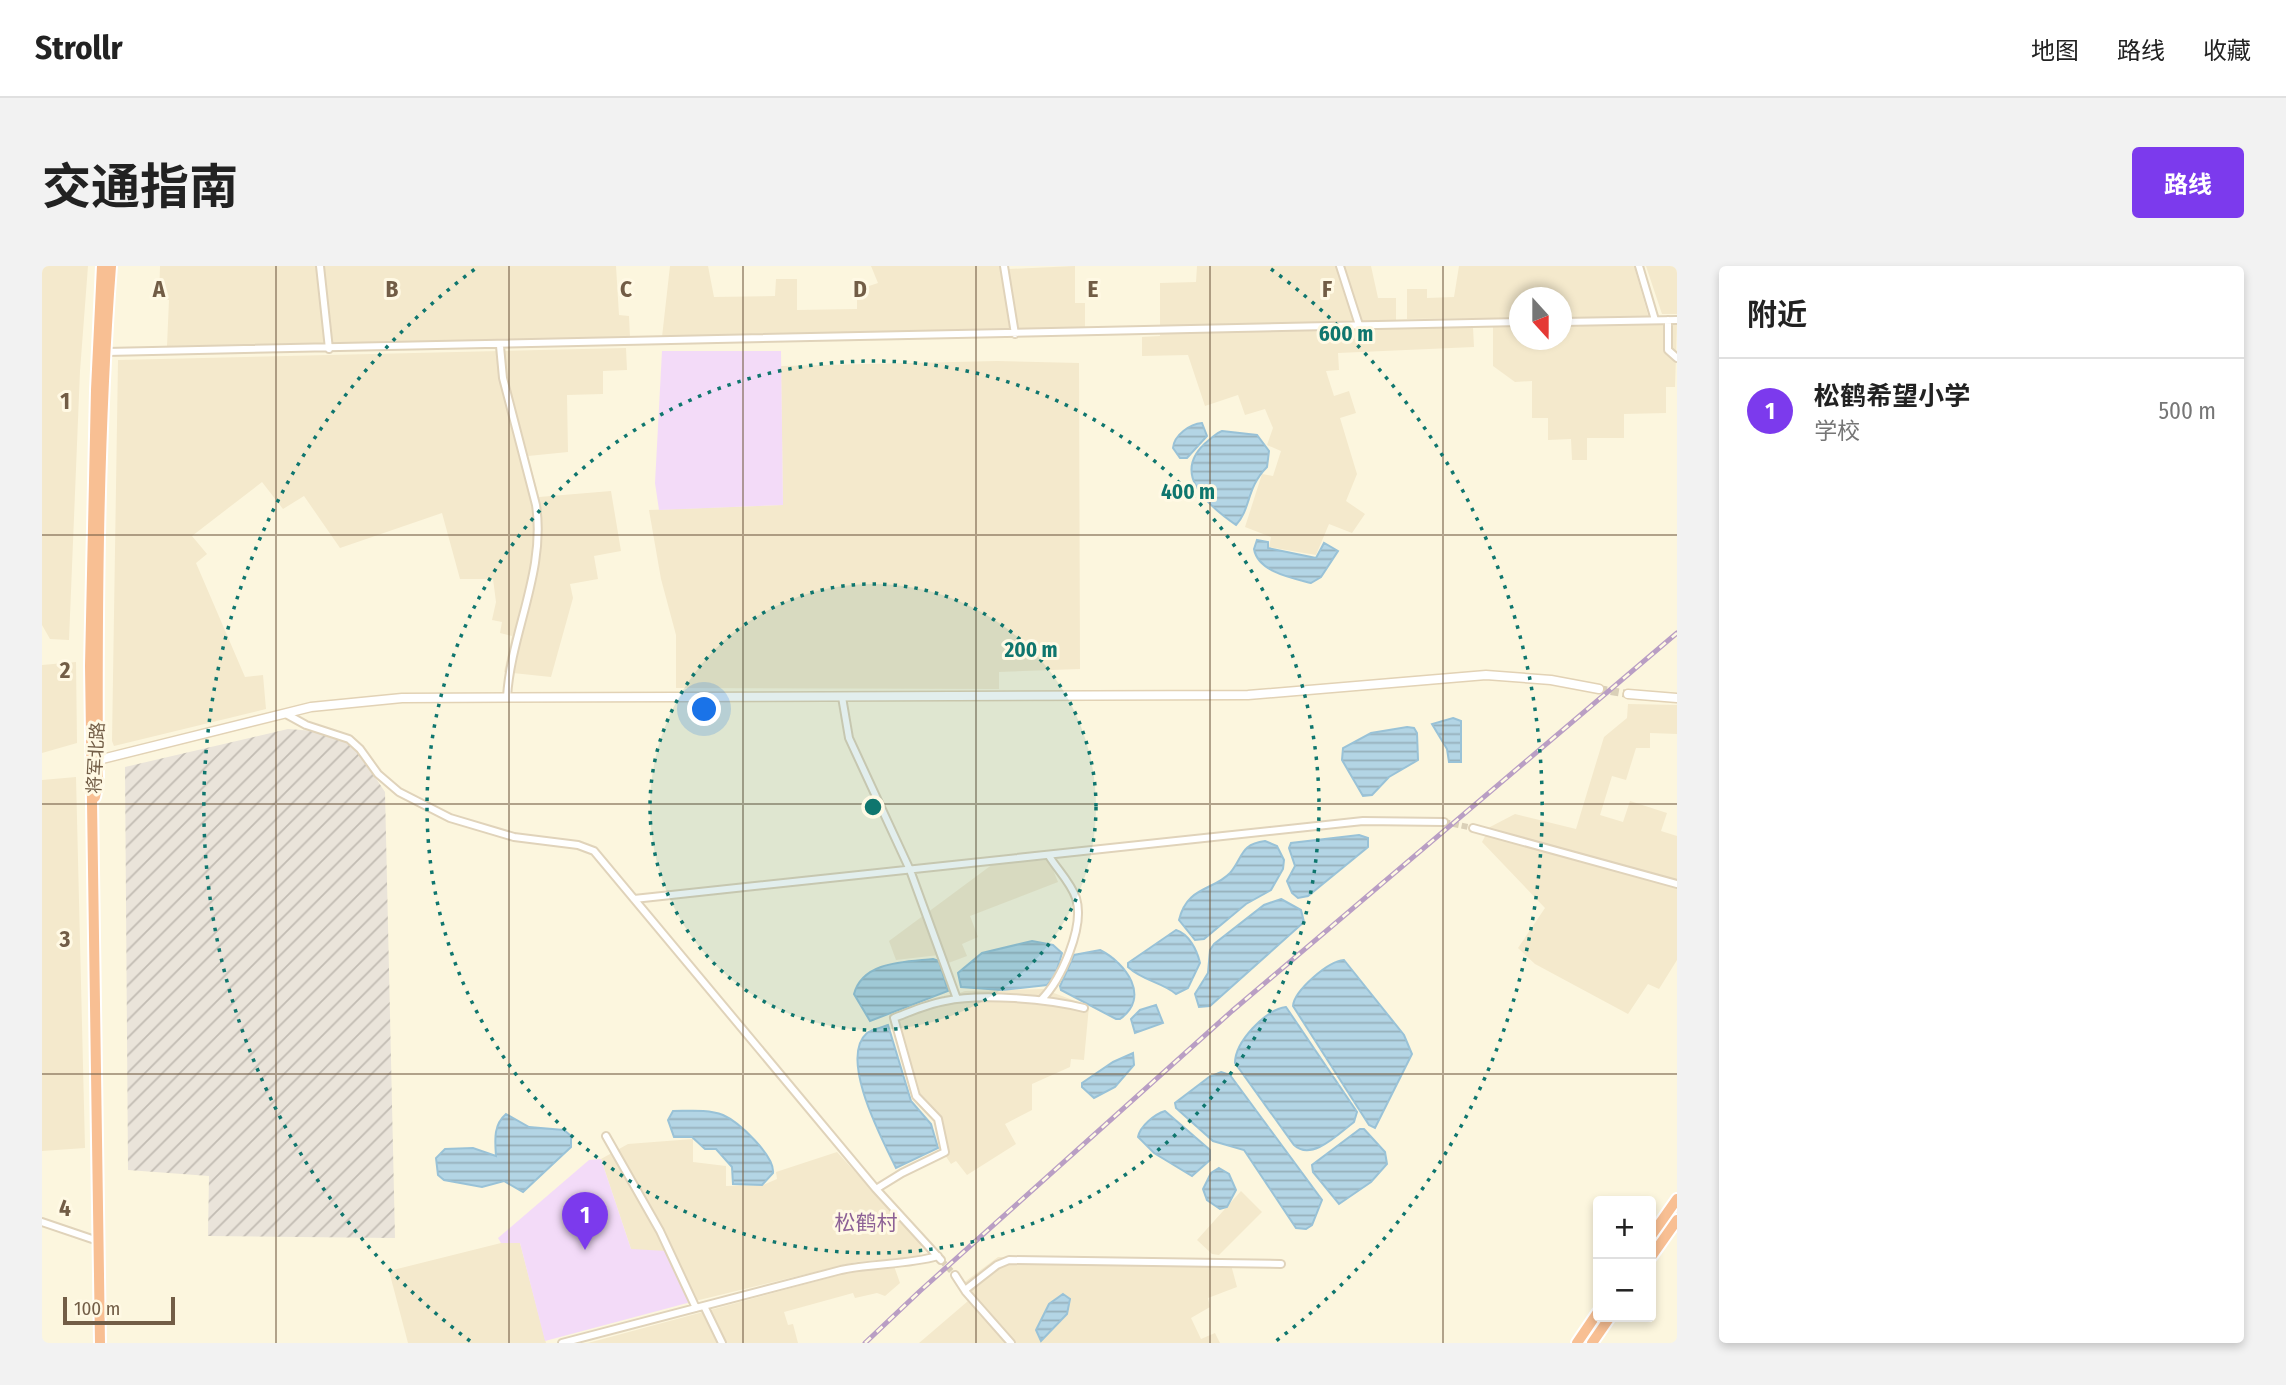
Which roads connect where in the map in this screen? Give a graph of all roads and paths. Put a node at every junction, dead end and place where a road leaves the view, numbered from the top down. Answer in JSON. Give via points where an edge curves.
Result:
{"nodes":[{"id":1,"x":102,"y":266,"type":"edge"},
{"id":2,"x":111,"y":266,"type":"edge"},
{"id":3,"x":320,"y":266,"type":"edge"},
{"id":4,"x":1004,"y":266,"type":"edge"},
{"id":5,"x":1340,"y":266,"type":"edge"},
{"id":6,"x":1639,"y":266,"type":"edge"},
{"id":7,"x":1655,"y":320,"type":"junction"},
{"id":8,"x":1668,"y":320,"type":"junction"},
{"id":9,"x":1677,"y":320,"type":"edge"},
{"id":10,"x":1509,"y":322,"type":"edge"},
{"id":11,"x":1572,"y":322,"type":"edge"},
{"id":12,"x":1359,"y":325,"type":"junction"},
{"id":13,"x":1015,"y":334,"type":"junction"},
{"id":14,"x":500,"y":346,"type":"junction"},
{"id":15,"x":328,"y":349,"type":"junction"},
{"id":16,"x":106,"y":352,"type":"junction"},
{"id":17,"x":1677,"y":358,"type":"edge"},
{"id":18,"x":1599,"y":689,"type":"tunnel mouth"},
{"id":19,"x":1628,"y":694,"type":"tunnel mouth"},
{"id":20,"x":508,"y":697,"type":"junction"},
{"id":21,"x":842,"y":697,"type":"junction"},
{"id":22,"x":1677,"y":698,"type":"edge"},
{"id":23,"x":286,"y":714,"type":"junction"},
{"id":24,"x":98,"y":760,"type":"junction"},
{"id":25,"x":94,"y":803,"type":"junction"},
{"id":26,"x":1444,"y":822,"type":"tunnel mouth"},
{"id":27,"x":1473,"y":828,"type":"tunnel mouth"},
{"id":28,"x":1049,"y":856,"type":"junction"},
{"id":29,"x":910,"y":870,"type":"junction"},
{"id":30,"x":1677,"y":884,"type":"edge"},
{"id":31,"x":634,"y":899,"type":"junction"},
{"id":32,"x":957,"y":999,"type":"junction"},
{"id":33,"x":1041,"y":1000,"type":"junction"},
{"id":34,"x":1084,"y":1009,"type":"dead end"},
{"id":35,"x":606,"y":1136,"type":"dead end"},
{"id":36,"x":876,"y":1189,"type":"junction"},
{"id":37,"x":1677,"y":1199,"type":"edge"},
{"id":38,"x":1677,"y":1220,"type":"edge"},
{"id":39,"x":42,"y":1222,"type":"edge"},
{"id":40,"x":1656,"y":1229,"type":"edge"},
{"id":41,"x":98,"y":1241,"type":"junction"},
{"id":42,"x":1656,"y":1250,"type":"edge"},
{"id":43,"x":1281,"y":1264,"type":"dead end"},
{"id":44,"x":956,"y":1275,"type":"tunnel mouth"},
{"id":45,"x":965,"y":1290,"type":"junction"},
{"id":46,"x":704,"y":1306,"type":"junction"},
{"id":47,"x":696,"y":1308,"type":"junction"},
{"id":48,"x":1593,"y":1319,"type":"edge"},
{"id":49,"x":1606,"y":1322,"type":"edge"},
{"id":50,"x":100,"y":1343,"type":"edge"},
{"id":51,"x":562,"y":1343,"type":"edge"},
{"id":52,"x":722,"y":1343,"type":"edge"},
{"id":53,"x":1011,"y":1343,"type":"edge"},
{"id":54,"x":1577,"y":1343,"type":"edge"},
{"id":55,"x":1592,"y":1343,"type":"edge"}],
"edges":[{"from":1,"to":25,"type":"highway","name":"将军北路","via":[[90,583],[90,782]]},
{"from":2,"to":16,"type":"highway","name":"将军北路"},
{"from":3,"to":15,"type":"street"},
{"from":4,"to":13,"type":"street"},
{"from":5,"to":12,"type":"street"},
{"from":6,"to":7,"type":"street"},
{"from":7,"to":8,"type":"street"},
{"from":7,"to":11,"type":"street"},
{"from":8,"to":9,"type":"street"},
{"from":8,"to":17,"type":"street","via":[[1668,350]]},
{"from":10,"to":12,"type":"street"},
{"from":12,"to":13,"type":"street"},
{"from":13,"to":14,"type":"street"},
{"from":14,"to":15,"type":"street"},
{"from":14,"to":20,"type":"street","via":[[503,378],[538,525],[535,563],[512,653]]},
{"from":15,"to":16,"type":"street"},
{"from":16,"to":24,"type":"highway","name":"将军北路"},
{"from":18,"to":21,"type":"main road","via":[[1486,675],[1248,695]]},
{"from":19,"to":22,"type":"main road"},
{"from":20,"to":21,"type":"main road"},
{"from":20,"to":23,"type":"main road","via":[[382,699]]},
{"from":21,"to":29,"type":"street","via":[[849,738]]},
{"from":23,"to":24,"type":"main road"},
{"from":23,"to":31,"type":"street","via":[[349,739],[399,792],[450,818],[514,837],[589,848]]},
{"from":24,"to":25,"type":"highway","name":"将军北路"},
{"from":25,"to":41,"type":"highway"},
{"from":26,"to":28,"type":"street","via":[[1363,821]]},
{"from":27,"to":30,"type":"street"},
{"from":28,"to":29,"type":"street"},
{"from":28,"to":33,"type":"street","via":[[1073,891],[1077,906],[1070,947],[1057,983]]},
{"from":29,"to":31,"type":"street"},
{"from":29,"to":32,"type":"street"},
{"from":31,"to":36,"type":"street"},
{"from":32,"to":33,"type":"street"},
{"from":32,"to":36,"type":"street","via":[[894,1018],[916,1096],[938,1119],[945,1152]]},
{"from":33,"to":34,"type":"street"},
{"from":35,"to":47,"type":"street","via":[[660,1231]]},
{"from":36,"to":46,"type":"street","via":[[939,1258],[877,1262]]},
{"from":37,"to":40,"type":"highway"},
{"from":38,"to":42,"type":"highway"},
{"from":39,"to":41,"type":"street"},
{"from":41,"to":50,"type":"highway"},
{"from":43,"to":45,"type":"street","via":[[1009,1261]]},
{"from":44,"to":45,"type":"street"},
{"from":45,"to":53,"type":"street"},
{"from":46,"to":47,"type":"street"},
{"from":46,"to":52,"type":"street"},
{"from":47,"to":51,"type":"street"},
{"from":48,"to":54,"type":"highway"},
{"from":49,"to":55,"type":"highway"}]}
